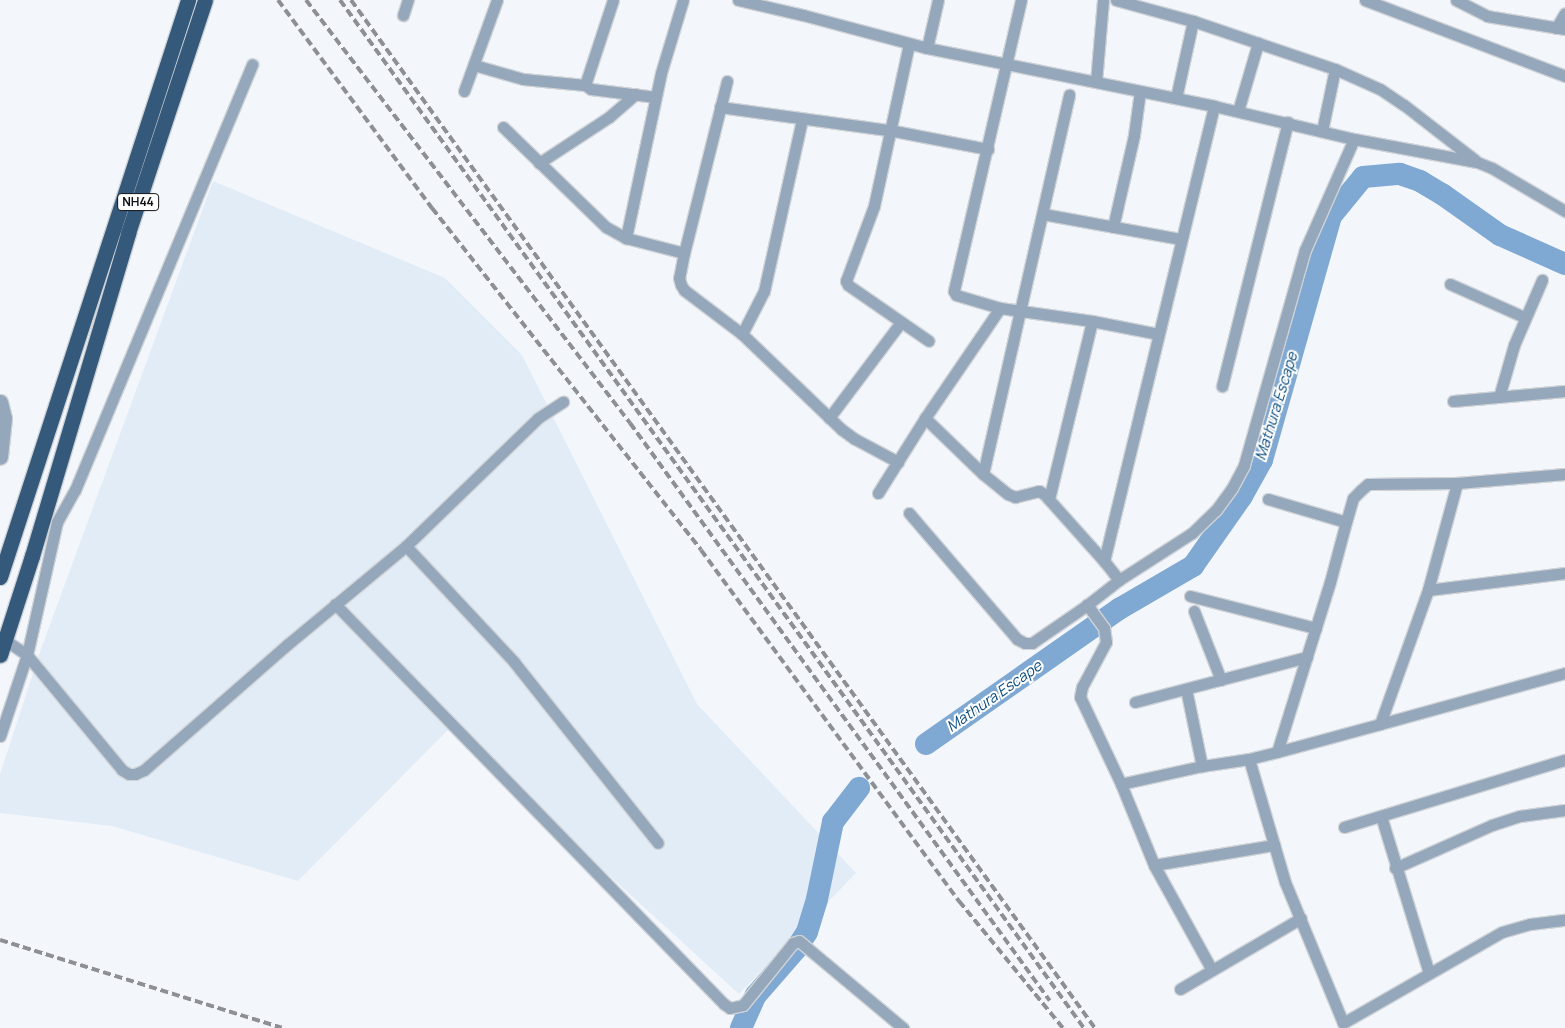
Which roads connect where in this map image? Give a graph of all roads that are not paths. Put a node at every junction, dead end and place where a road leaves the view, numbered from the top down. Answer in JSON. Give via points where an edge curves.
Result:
{"nodes":[{"id":1,"x":188,"y":0,"type":"edge"},
{"id":2,"x":205,"y":0,"type":"edge"},
{"id":3,"x":408,"y":0,"type":"edge"},
{"id":4,"x":498,"y":0,"type":"edge"},
{"id":5,"x":613,"y":0,"type":"edge"},
{"id":6,"x":683,"y":0,"type":"edge"},
{"id":7,"x":738,"y":0,"type":"edge"},
{"id":8,"x":938,"y":0,"type":"edge"},
{"id":9,"x":1021,"y":0,"type":"edge"},
{"id":10,"x":1103,"y":0,"type":"edge"},
{"id":11,"x":1116,"y":0,"type":"edge"},
{"id":12,"x":1365,"y":0,"type":"edge"},
{"id":13,"x":1456,"y":0,"type":"edge"},
{"id":14,"x":766,"y":4,"type":"edge"},
{"id":15,"x":1565,"y":13,"type":"edge"},
{"id":16,"x":403,"y":16,"type":"dead end"},
{"id":17,"x":1193,"y":21,"type":"junction"},
{"id":18,"x":1561,"y":28,"type":"edge"},
{"id":19,"x":1258,"y":43,"type":"junction"},
{"id":20,"x":909,"y":44,"type":"junction"},
{"id":21,"x":927,"y":48,"type":"junction"},
{"id":22,"x":1008,"y":63,"type":"junction"},
{"id":23,"x":252,"y":64,"type":"dead end"},
{"id":24,"x":474,"y":65,"type":"junction"},
{"id":25,"x":1335,"y":69,"type":"junction"},
{"id":26,"x":1565,"y":76,"type":"edge"},
{"id":27,"x":727,"y":82,"type":"dead end"},
{"id":28,"x":1096,"y":82,"type":"junction"},
{"id":29,"x":585,"y":85,"type":"junction"},
{"id":30,"x":464,"y":91,"type":"dead end"},
{"id":31,"x":1140,"y":91,"type":"junction"},
{"id":32,"x":635,"y":94,"type":"junction"},
{"id":33,"x":1069,"y":95,"type":"dead end"},
{"id":34,"x":656,"y":97,"type":"junction"},
{"id":35,"x":1176,"y":98,"type":"junction"},
{"id":36,"x":1214,"y":106,"type":"junction"},
{"id":37,"x":720,"y":107,"type":"junction"},
{"id":38,"x":1238,"y":111,"type":"junction"},
{"id":39,"x":802,"y":118,"type":"junction"},
{"id":40,"x":1288,"y":122,"type":"junction"},
{"id":41,"x":503,"y":127,"type":"dead end"},
{"id":42,"x":890,"y":130,"type":"junction"},
{"id":43,"x":1322,"y":131,"type":"junction"},
{"id":44,"x":1354,"y":139,"type":"junction"},
{"id":45,"x":988,"y":149,"type":"junction"},
{"id":46,"x":1477,"y":162,"type":"junction"},
{"id":47,"x":539,"y":163,"type":"junction"},
{"id":48,"x":1565,"y":211,"type":"edge"},
{"id":49,"x":1043,"y":214,"type":"junction"},
{"id":50,"x":1113,"y":227,"type":"junction"},
{"id":51,"x":626,"y":238,"type":"junction"},
{"id":52,"x":1180,"y":239,"type":"junction"},
{"id":53,"x":684,"y":253,"type":"junction"},
{"id":54,"x":1542,"y":280,"type":"dead end"},
{"id":55,"x":1450,"y":284,"type":"dead end"},
{"id":56,"x":1000,"y":308,"type":"junction"},
{"id":57,"x":1020,"y":311,"type":"junction"},
{"id":58,"x":1524,"y":317,"type":"junction"},
{"id":59,"x":1092,"y":321,"type":"junction"},
{"id":60,"x":901,"y":322,"type":"junction"},
{"id":61,"x":742,"y":334,"type":"junction"},
{"id":62,"x":1158,"y":334,"type":"junction"},
{"id":63,"x":929,"y":341,"type":"dead end"},
{"id":64,"x":1222,"y":386,"type":"dead end"},
{"id":65,"x":1565,"y":391,"type":"edge"},
{"id":66,"x":1499,"y":397,"type":"junction"},
{"id":67,"x":1453,"y":401,"type":"dead end"},
{"id":68,"x":0,"y":402,"type":"edge"},
{"id":69,"x":563,"y":402,"type":"dead end"},
{"id":70,"x":2,"y":418,"type":"edge"},
{"id":71,"x":829,"y":418,"type":"junction"},
{"id":72,"x":925,"y":418,"type":"junction"},
{"id":73,"x":0,"y":457,"type":"edge"},
{"id":74,"x":898,"y":462,"type":"junction"},
{"id":75,"x":982,"y":474,"type":"junction"},
{"id":76,"x":1565,"y":474,"type":"edge"},
{"id":77,"x":1457,"y":483,"type":"junction"},
{"id":78,"x":878,"y":493,"type":"dead end"},
{"id":79,"x":1049,"y":499,"type":"junction"},
{"id":80,"x":1268,"y":499,"type":"dead end"},
{"id":81,"x":909,"y":513,"type":"dead end"},
{"id":82,"x":1346,"y":522,"type":"junction"},
{"id":83,"x":5,"y":543,"type":"edge"},
{"id":84,"x":406,"y":546,"type":"junction"},
{"id":85,"x":1104,"y":561,"type":"junction"},
{"id":86,"x":1565,"y":573,"type":"edge"},
{"id":87,"x":0,"y":576,"type":"edge"},
{"id":88,"x":1119,"y":580,"type":"junction"},
{"id":89,"x":1428,"y":590,"type":"junction"},
{"id":90,"x":1190,"y":596,"type":"dead end"},
{"id":91,"x":335,"y":604,"type":"junction"},
{"id":92,"x":1090,"y":608,"type":"junction"},
{"id":93,"x":1194,"y":611,"type":"dead end"},
{"id":94,"x":1316,"y":628,"type":"junction"},
{"id":95,"x":5,"y":640,"type":"junction"},
{"id":96,"x":0,"y":655,"type":"edge"},
{"id":97,"x":27,"y":655,"type":"junction"},
{"id":98,"x":1307,"y":657,"type":"junction"},
{"id":99,"x":1565,"y":673,"type":"edge"},
{"id":100,"x":1221,"y":680,"type":"junction"},
{"id":101,"x":1186,"y":689,"type":"junction"},
{"id":102,"x":1135,"y":702,"type":"dead end"},
{"id":103,"x":1380,"y":724,"type":"junction"},
{"id":104,"x":0,"y":736,"type":"edge"},
{"id":105,"x":1277,"y":752,"type":"junction"},
{"id":106,"x":1248,"y":759,"type":"junction"},
{"id":107,"x":1565,"y":760,"type":"edge"},
{"id":108,"x":1202,"y":766,"type":"junction"},
{"id":109,"x":1121,"y":784,"type":"junction"},
{"id":110,"x":1565,"y":810,"type":"edge"},
{"id":111,"x":1380,"y":816,"type":"junction"},
{"id":112,"x":1344,"y":827,"type":"dead end"},
{"id":113,"x":658,"y":843,"type":"dead end"},
{"id":114,"x":1274,"y":845,"type":"junction"},
{"id":115,"x":1154,"y":865,"type":"junction"},
{"id":116,"x":1395,"y":868,"type":"junction"},
{"id":117,"x":1301,"y":918,"type":"junction"},
{"id":118,"x":1565,"y":920,"type":"edge"},
{"id":119,"x":1212,"y":970,"type":"junction"},
{"id":120,"x":1429,"y":972,"type":"junction"},
{"id":121,"x":1180,"y":989,"type":"dead end"},
{"id":122,"x":1339,"y":1025,"type":"edge"},
{"id":123,"x":903,"y":1028,"type":"edge"}],
"edges":[{"from":1,"to":83,"type":"highway","number":"NH44","via":[[58,399]]},
{"from":2,"to":95,"type":"highway","number":"NH44","via":[[128,233]]},
{"from":3,"to":16,"type":"street"},
{"from":4,"to":24,"type":"street"},
{"from":5,"to":29,"type":"street"},
{"from":6,"to":34,"type":"street"},
{"from":7,"to":14,"type":"street"},
{"from":8,"to":21,"type":"street"},
{"from":9,"to":22,"type":"street"},
{"from":10,"to":28,"type":"street"},
{"from":11,"to":17,"type":"street"},
{"from":12,"to":26,"type":"street"},
{"from":13,"to":18,"type":"street","via":[[1487,16]]},
{"from":14,"to":20,"type":"street"},
{"from":15,"to":18,"type":"street"},
{"from":17,"to":19,"type":"street"},
{"from":17,"to":35,"type":"street"},
{"from":19,"to":25,"type":"street"},
{"from":19,"to":38,"type":"street"},
{"from":20,"to":21,"type":"street"},
{"from":20,"to":42,"type":"street"},
{"from":21,"to":22,"type":"street"},
{"from":22,"to":28,"type":"street"},
{"from":22,"to":45,"type":"street"},
{"from":23,"to":97,"type":"street","via":[[78,481],[57,522]]},
{"from":24,"to":29,"type":"street","via":[[523,79]]},
{"from":24,"to":30,"type":"street"},
{"from":25,"to":43,"type":"street"},
{"from":25,"to":46,"type":"street","via":[[1380,89]]},
{"from":27,"to":37,"type":"street"},
{"from":28,"to":31,"type":"street"},
{"from":29,"to":32,"type":"street","via":[[591,89]]},
{"from":31,"to":35,"type":"street"},
{"from":31,"to":50,"type":"street"},
{"from":32,"to":34,"type":"street"},
{"from":32,"to":47,"type":"street","via":[[609,117]]},
{"from":33,"to":49,"type":"street"},
{"from":34,"to":51,"type":"street"},
{"from":35,"to":36,"type":"street"},
{"from":36,"to":38,"type":"street"},
{"from":36,"to":52,"type":"street"},
{"from":37,"to":39,"type":"street"},
{"from":37,"to":53,"type":"street"},
{"from":38,"to":40,"type":"street"},
{"from":39,"to":42,"type":"street"},
{"from":39,"to":61,"type":"street","via":[[764,291]]},
{"from":40,"to":43,"type":"street"},
{"from":40,"to":64,"type":"street"},
{"from":41,"to":47,"type":"street"},
{"from":42,"to":45,"type":"street"},
{"from":42,"to":60,"type":"street","via":[[870,219],[846,281]]},
{"from":43,"to":44,"type":"street"},
{"from":44,"to":46,"type":"street"},
{"from":44,"to":88,"type":"street","via":[[1305,250],[1240,473],[1216,510],[1192,533]]},
{"from":45,"to":56,"type":"street","via":[[954,291],[960,298]]},
{"from":46,"to":48,"type":"street"},
{"from":47,"to":51,"type":"street","via":[[606,227]]},
{"from":49,"to":50,"type":"street"},
{"from":49,"to":57,"type":"street"},
{"from":50,"to":52,"type":"street"},
{"from":51,"to":53,"type":"street"},
{"from":52,"to":62,"type":"street"},
{"from":53,"to":61,"type":"street","via":[[679,278],[684,290]]},
{"from":54,"to":58,"type":"street"},
{"from":55,"to":58,"type":"street"},
{"from":56,"to":57,"type":"street"},
{"from":56,"to":72,"type":"street"},
{"from":57,"to":59,"type":"street"},
{"from":57,"to":75,"type":"street"},
{"from":58,"to":66,"type":"street"},
{"from":59,"to":62,"type":"street"},
{"from":59,"to":79,"type":"street"},
{"from":60,"to":63,"type":"street"},
{"from":60,"to":71,"type":"street"},
{"from":61,"to":71,"type":"street"},
{"from":62,"to":85,"type":"street"},
{"from":65,"to":66,"type":"street"},
{"from":66,"to":67,"type":"street"},
{"from":68,"to":70,"type":"street"},
{"from":69,"to":84,"type":"street","via":[[538,418]]},
{"from":70,"to":73,"type":"street"},
{"from":71,"to":74,"type":"street","via":[[855,439]]},
{"from":72,"to":74,"type":"street"},
{"from":72,"to":75,"type":"street"},
{"from":74,"to":78,"type":"street"},
{"from":75,"to":79,"type":"street","via":[[1015,497],[1039,491]]},
{"from":76,"to":77,"type":"street"},
{"from":77,"to":82,"type":"street","via":[[1368,484],[1353,498]]},
{"from":77,"to":89,"type":"street"},
{"from":79,"to":85,"type":"street"},
{"from":80,"to":82,"type":"street"},
{"from":81,"to":92,"type":"street","via":[[1017,639],[1032,643]]},
{"from":82,"to":94,"type":"street"},
{"from":83,"to":87,"type":"highway","number":"NH44"},
{"from":84,"to":91,"type":"street"},
{"from":84,"to":113,"type":"street","via":[[514,662]]},
{"from":85,"to":88,"type":"street"},
{"from":86,"to":89,"type":"street"},
{"from":88,"to":92,"type":"street"},
{"from":89,"to":103,"type":"street"},
{"from":90,"to":94,"type":"street"},
{"from":91,"to":97,"type":"street","via":[[136,774],[122,770]]},
{"from":91,"to":123,"type":"street","via":[[724,1004],[730,1008],[742,1005],[793,943],[801,942]]},
{"from":92,"to":109,"type":"street","via":[[1104,628],[1106,642],[1080,697]]},
{"from":93,"to":100,"type":"street"},
{"from":94,"to":98,"type":"street"},
{"from":95,"to":96,"type":"highway","number":"NH44"},
{"from":95,"to":97,"type":"street"},
{"from":97,"to":104,"type":"street"},
{"from":98,"to":100,"type":"street"},
{"from":98,"to":105,"type":"street"},
{"from":99,"to":103,"type":"street"},
{"from":100,"to":101,"type":"street"},
{"from":101,"to":102,"type":"street"},
{"from":101,"to":108,"type":"street"},
{"from":103,"to":105,"type":"street"},
{"from":105,"to":106,"type":"street"},
{"from":106,"to":108,"type":"street"},
{"from":106,"to":114,"type":"street"},
{"from":107,"to":111,"type":"street"},
{"from":108,"to":109,"type":"street"},
{"from":109,"to":115,"type":"street"},
{"from":110,"to":116,"type":"street","via":[[1520,816],[1492,825]]},
{"from":111,"to":112,"type":"street"},
{"from":111,"to":116,"type":"street"},
{"from":114,"to":115,"type":"street"},
{"from":114,"to":117,"type":"street","via":[[1285,882]]},
{"from":115,"to":119,"type":"street"},
{"from":116,"to":120,"type":"street"},
{"from":117,"to":119,"type":"street"},
{"from":117,"to":122,"type":"street"},
{"from":118,"to":120,"type":"street","via":[[1530,924],[1502,932]]},
{"from":119,"to":121,"type":"street"},
{"from":120,"to":122,"type":"street"}]}
